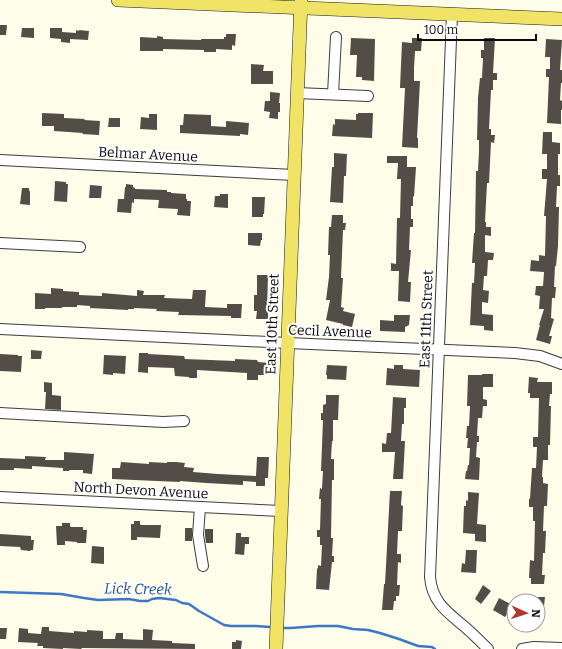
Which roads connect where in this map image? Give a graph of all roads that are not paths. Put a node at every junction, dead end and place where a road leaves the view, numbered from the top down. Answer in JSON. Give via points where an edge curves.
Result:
{"nodes":[{"id":1,"x":118,"y":0,"type":"edge"},
{"id":2,"x":301,"y":4,"type":"edge"},
{"id":3,"x":452,"y":14,"type":"junction"},
{"id":4,"x":562,"y":19,"type":"edge"},
{"id":5,"x":336,"y":37,"type":"dead end"},
{"id":6,"x":297,"y":92,"type":"junction"},
{"id":7,"x":333,"y":94,"type":"junction"},
{"id":8,"x":368,"y":96,"type":"dead end"},
{"id":9,"x":0,"y":160,"type":"edge"},
{"id":10,"x":294,"y":175,"type":"junction"},
{"id":11,"x":0,"y":243,"type":"edge"},
{"id":12,"x":80,"y":247,"type":"dead end"},
{"id":13,"x":0,"y":329,"type":"edge"},
{"id":14,"x":288,"y":343,"type":"junction"},
{"id":15,"x":439,"y":350,"type":"junction"},
{"id":16,"x":562,"y":364,"type":"edge"},
{"id":17,"x":0,"y":413,"type":"edge"},
{"id":18,"x":184,"y":421,"type":"dead end"},
{"id":19,"x":0,"y":497,"type":"edge"},
{"id":20,"x":200,"y":507,"type":"junction"},
{"id":21,"x":281,"y":511,"type":"junction"},
{"id":22,"x":203,"y":566,"type":"dead end"},
{"id":23,"x":562,"y":648,"type":"edge"},
{"id":24,"x":276,"y":649,"type":"edge"},
{"id":25,"x":488,"y":649,"type":"edge"},
{"id":26,"x":522,"y":649,"type":"edge"}],
"edges":[{"from":1,"to":2,"type":"main road"},
{"from":2,"to":3,"type":"main road"},
{"from":2,"to":6,"type":"main road","name":"East 10th Street"},
{"from":3,"to":4,"type":"main road"},
{"from":3,"to":15,"type":"street","name":"East 11th Street"},
{"from":5,"to":7,"type":"street"},
{"from":6,"to":7,"type":"street"},
{"from":6,"to":10,"type":"main road","name":"East 10th Street"},
{"from":7,"to":8,"type":"street"},
{"from":9,"to":10,"type":"street","name":"Belmar Avenue"},
{"from":10,"to":14,"type":"main road","name":"East 10th Street"},
{"from":11,"to":12,"type":"street"},
{"from":13,"to":14,"type":"street","name":"Cecil Avenue"},
{"from":14,"to":15,"type":"street","name":"Cecil Avenue"},
{"from":14,"to":21,"type":"main road","name":"East 10th Street"},
{"from":15,"to":16,"type":"street","name":"Cecil Avenue","via":[[526,354]]},
{"from":15,"to":25,"type":"street","name":"East 11th Street","via":[[430,577],[432,588],[442,608]]},
{"from":17,"to":18,"type":"street"},
{"from":19,"to":20,"type":"street","name":"North Devon Avenue"},
{"from":20,"to":21,"type":"street","name":"North Devon Avenue"},
{"from":20,"to":22,"type":"street","via":[[198,535]]},
{"from":21,"to":24,"type":"main road","name":"East 10th Street"},
{"from":23,"to":26,"type":"street"}]}
